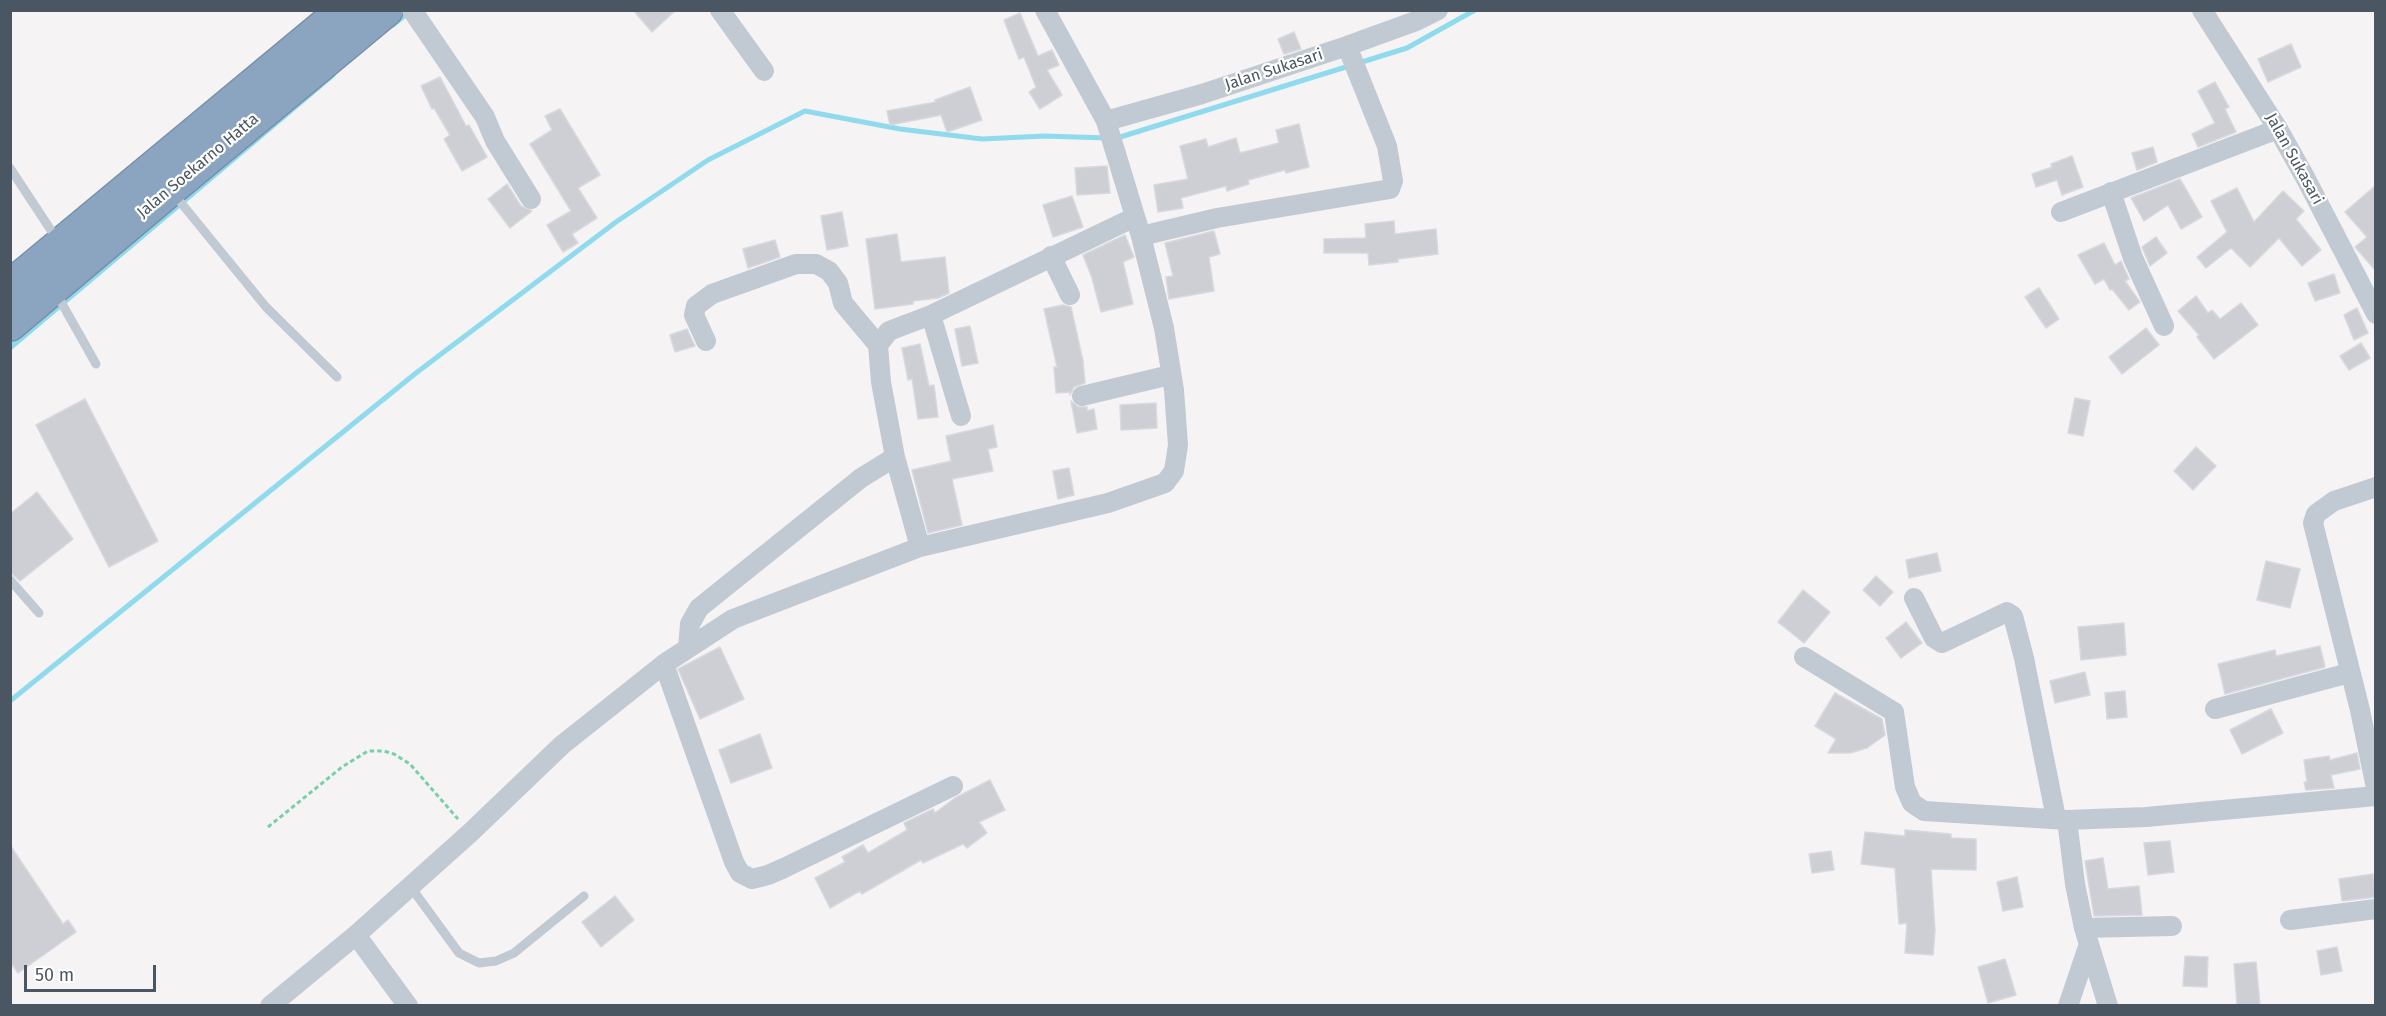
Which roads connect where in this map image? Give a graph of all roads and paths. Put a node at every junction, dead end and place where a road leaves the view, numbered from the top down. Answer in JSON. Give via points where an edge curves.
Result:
{"nodes":[{"id":1,"x":344,"y":10,"type":"edge"},
{"id":2,"x":386,"y":10,"type":"edge"},
{"id":3,"x":412,"y":10,"type":"edge"},
{"id":4,"x":720,"y":10,"type":"edge"},
{"id":5,"x":1045,"y":10,"type":"edge"},
{"id":6,"x":1438,"y":10,"type":"edge"},
{"id":7,"x":2202,"y":10,"type":"edge"},
{"id":8,"x":1349,"y":51,"type":"junction"},
{"id":9,"x":764,"y":71,"type":"dead end"},
{"id":10,"x":1108,"y":126,"type":"junction"},
{"id":11,"x":2278,"y":129,"type":"junction"},
{"id":12,"x":10,"y":168,"type":"edge"},
{"id":13,"x":2111,"y":192,"type":"junction"},
{"id":14,"x":173,"y":193,"type":"junction"},
{"id":15,"x":531,"y":199,"type":"dead end"},
{"id":16,"x":2061,"y":212,"type":"dead end"},
{"id":17,"x":1138,"y":226,"type":"junction"},
{"id":18,"x":60,"y":246,"type":"junction"},
{"id":19,"x":1051,"y":256,"type":"junction"},
{"id":20,"x":10,"y":287,"type":"edge"},
{"id":21,"x":1070,"y":295,"type":"dead end"},
{"id":22,"x":60,"y":299,"type":"junction"},
{"id":23,"x":2376,"y":314,"type":"edge"},
{"id":24,"x":931,"y":315,"type":"junction"},
{"id":25,"x":10,"y":324,"type":"edge"},
{"id":26,"x":2164,"y":326,"type":"dead end"},
{"id":27,"x":705,"y":341,"type":"dead end"},
{"id":28,"x":878,"y":345,"type":"junction"},
{"id":29,"x":96,"y":364,"type":"dead end"},
{"id":30,"x":1170,"y":375,"type":"junction"},
{"id":31,"x":337,"y":377,"type":"dead end"},
{"id":32,"x":1082,"y":396,"type":"dead end"},
{"id":33,"x":961,"y":416,"type":"dead end"},
{"id":34,"x":895,"y":457,"type":"junction"},
{"id":35,"x":2376,"y":487,"type":"edge"},
{"id":36,"x":920,"y":548,"type":"junction"},
{"id":37,"x":10,"y":580,"type":"edge"},
{"id":38,"x":1914,"y":598,"type":"dead end"},
{"id":39,"x":39,"y":613,"type":"dead end"},
{"id":40,"x":688,"y":648,"type":"junction"},
{"id":41,"x":1804,"y":657,"type":"dead end"},
{"id":42,"x":664,"y":664,"type":"junction"},
{"id":43,"x":2349,"y":673,"type":"junction"},
{"id":44,"x":2215,"y":709,"type":"dead end"},
{"id":45,"x":953,"y":786,"type":"dead end"},
{"id":46,"x":2376,"y":788,"type":"edge"},
{"id":47,"x":2376,"y":796,"type":"edge"},
{"id":48,"x":2062,"y":819,"type":"junction"},
{"id":49,"x":268,"y":827,"type":"dead end"},
{"id":50,"x":470,"y":833,"type":"junction"},
{"id":51,"x":410,"y":886,"type":"junction"},
{"id":52,"x":584,"y":897,"type":"dead end"},
{"id":53,"x":2376,"y":909,"type":"edge"},
{"id":54,"x":2290,"y":920,"type":"dead end"},
{"id":55,"x":2172,"y":926,"type":"dead end"},
{"id":56,"x":356,"y":935,"type":"junction"},
{"id":57,"x":2087,"y":936,"type":"junction"},
{"id":58,"x":270,"y":1005,"type":"edge"},
{"id":59,"x":408,"y":1005,"type":"edge"},
{"id":60,"x":2068,"y":1005,"type":"edge"},
{"id":61,"x":2108,"y":1005,"type":"edge"}],
"edges":[{"from":1,"to":18,"type":"highway","name":"Jalan Soekarno Hatta"},
{"from":2,"to":14,"type":"highway","name":"Jalan Soekarno Hatta"},
{"from":3,"to":15,"type":"street","via":[[485,117],[495,141]]},
{"from":4,"to":9,"type":"street"},
{"from":5,"to":10,"type":"street"},
{"from":6,"to":8,"type":"street","name":"Jalan Sukasari"},
{"from":7,"to":11,"type":"street","name":"Jalan Sukasari"},
{"from":8,"to":10,"type":"street","name":"Jalan Sukasari"},
{"from":8,"to":17,"type":"street","via":[[1387,146],[1393,181],[1390,189],[1217,218]]},
{"from":10,"to":17,"type":"street"},
{"from":11,"to":13,"type":"street"},
{"from":11,"to":23,"type":"street","name":"Jalan Sukasari"},
{"from":12,"to":18,"type":"lane"},
{"from":13,"to":16,"type":"street"},
{"from":13,"to":26,"type":"street","via":[[2133,258]]},
{"from":14,"to":22,"type":"highway","name":"Jalan Soekarno Hatta"},
{"from":14,"to":31,"type":"lane","via":[[266,307]]},
{"from":17,"to":19,"type":"street"},
{"from":17,"to":30,"type":"street","via":[[1164,328]]},
{"from":18,"to":20,"type":"highway","name":"Jalan Soekarno Hatta"},
{"from":19,"to":21,"type":"street"},
{"from":19,"to":24,"type":"street"},
{"from":22,"to":25,"type":"highway","name":"Jalan Soekarno Hatta"},
{"from":22,"to":29,"type":"lane"},
{"from":24,"to":28,"type":"street","via":[[889,331]]},
{"from":24,"to":33,"type":"street"},
{"from":27,"to":28,"type":"street","via":[[694,315],[700,302],[780,268],[807,263],[829,271],[838,283],[843,303]]},
{"from":28,"to":34,"type":"street"},
{"from":30,"to":32,"type":"street"},
{"from":30,"to":36,"type":"street","via":[[1178,445],[1174,471],[1165,483],[1108,503]]},
{"from":34,"to":36,"type":"street"},
{"from":34,"to":40,"type":"street","via":[[861,477],[699,608],[690,624]]},
{"from":35,"to":43,"type":"street","via":[[2334,501],[2316,514],[2313,523]]},
{"from":36,"to":40,"type":"street","via":[[734,619]]},
{"from":37,"to":39,"type":"lane"},
{"from":38,"to":48,"type":"street","via":[[1934,638],[1942,643],[2007,612],[2013,616]]},
{"from":40,"to":42,"type":"street"},
{"from":41,"to":48,"type":"street","via":[[1894,712],[1905,787],[1912,803],[1924,811]]},
{"from":42,"to":45,"type":"street","via":[[734,862],[740,873],[752,879],[776,872]]},
{"from":42,"to":50,"type":"street","via":[[562,745]]},
{"from":43,"to":44,"type":"street"},
{"from":43,"to":46,"type":"street"},
{"from":47,"to":48,"type":"street","via":[[2146,817]]},
{"from":48,"to":57,"type":"street"},
{"from":49,"to":50,"type":"path","via":[[342,767],[368,751],[384,751],[410,764]]},
{"from":50,"to":51,"type":"street"},
{"from":51,"to":52,"type":"lane","via":[[459,953],[479,963],[514,953]]},
{"from":51,"to":56,"type":"street"},
{"from":53,"to":54,"type":"street"},
{"from":55,"to":57,"type":"street"},
{"from":56,"to":58,"type":"street"},
{"from":56,"to":59,"type":"street"},
{"from":57,"to":60,"type":"street"},
{"from":57,"to":61,"type":"street"}]}
